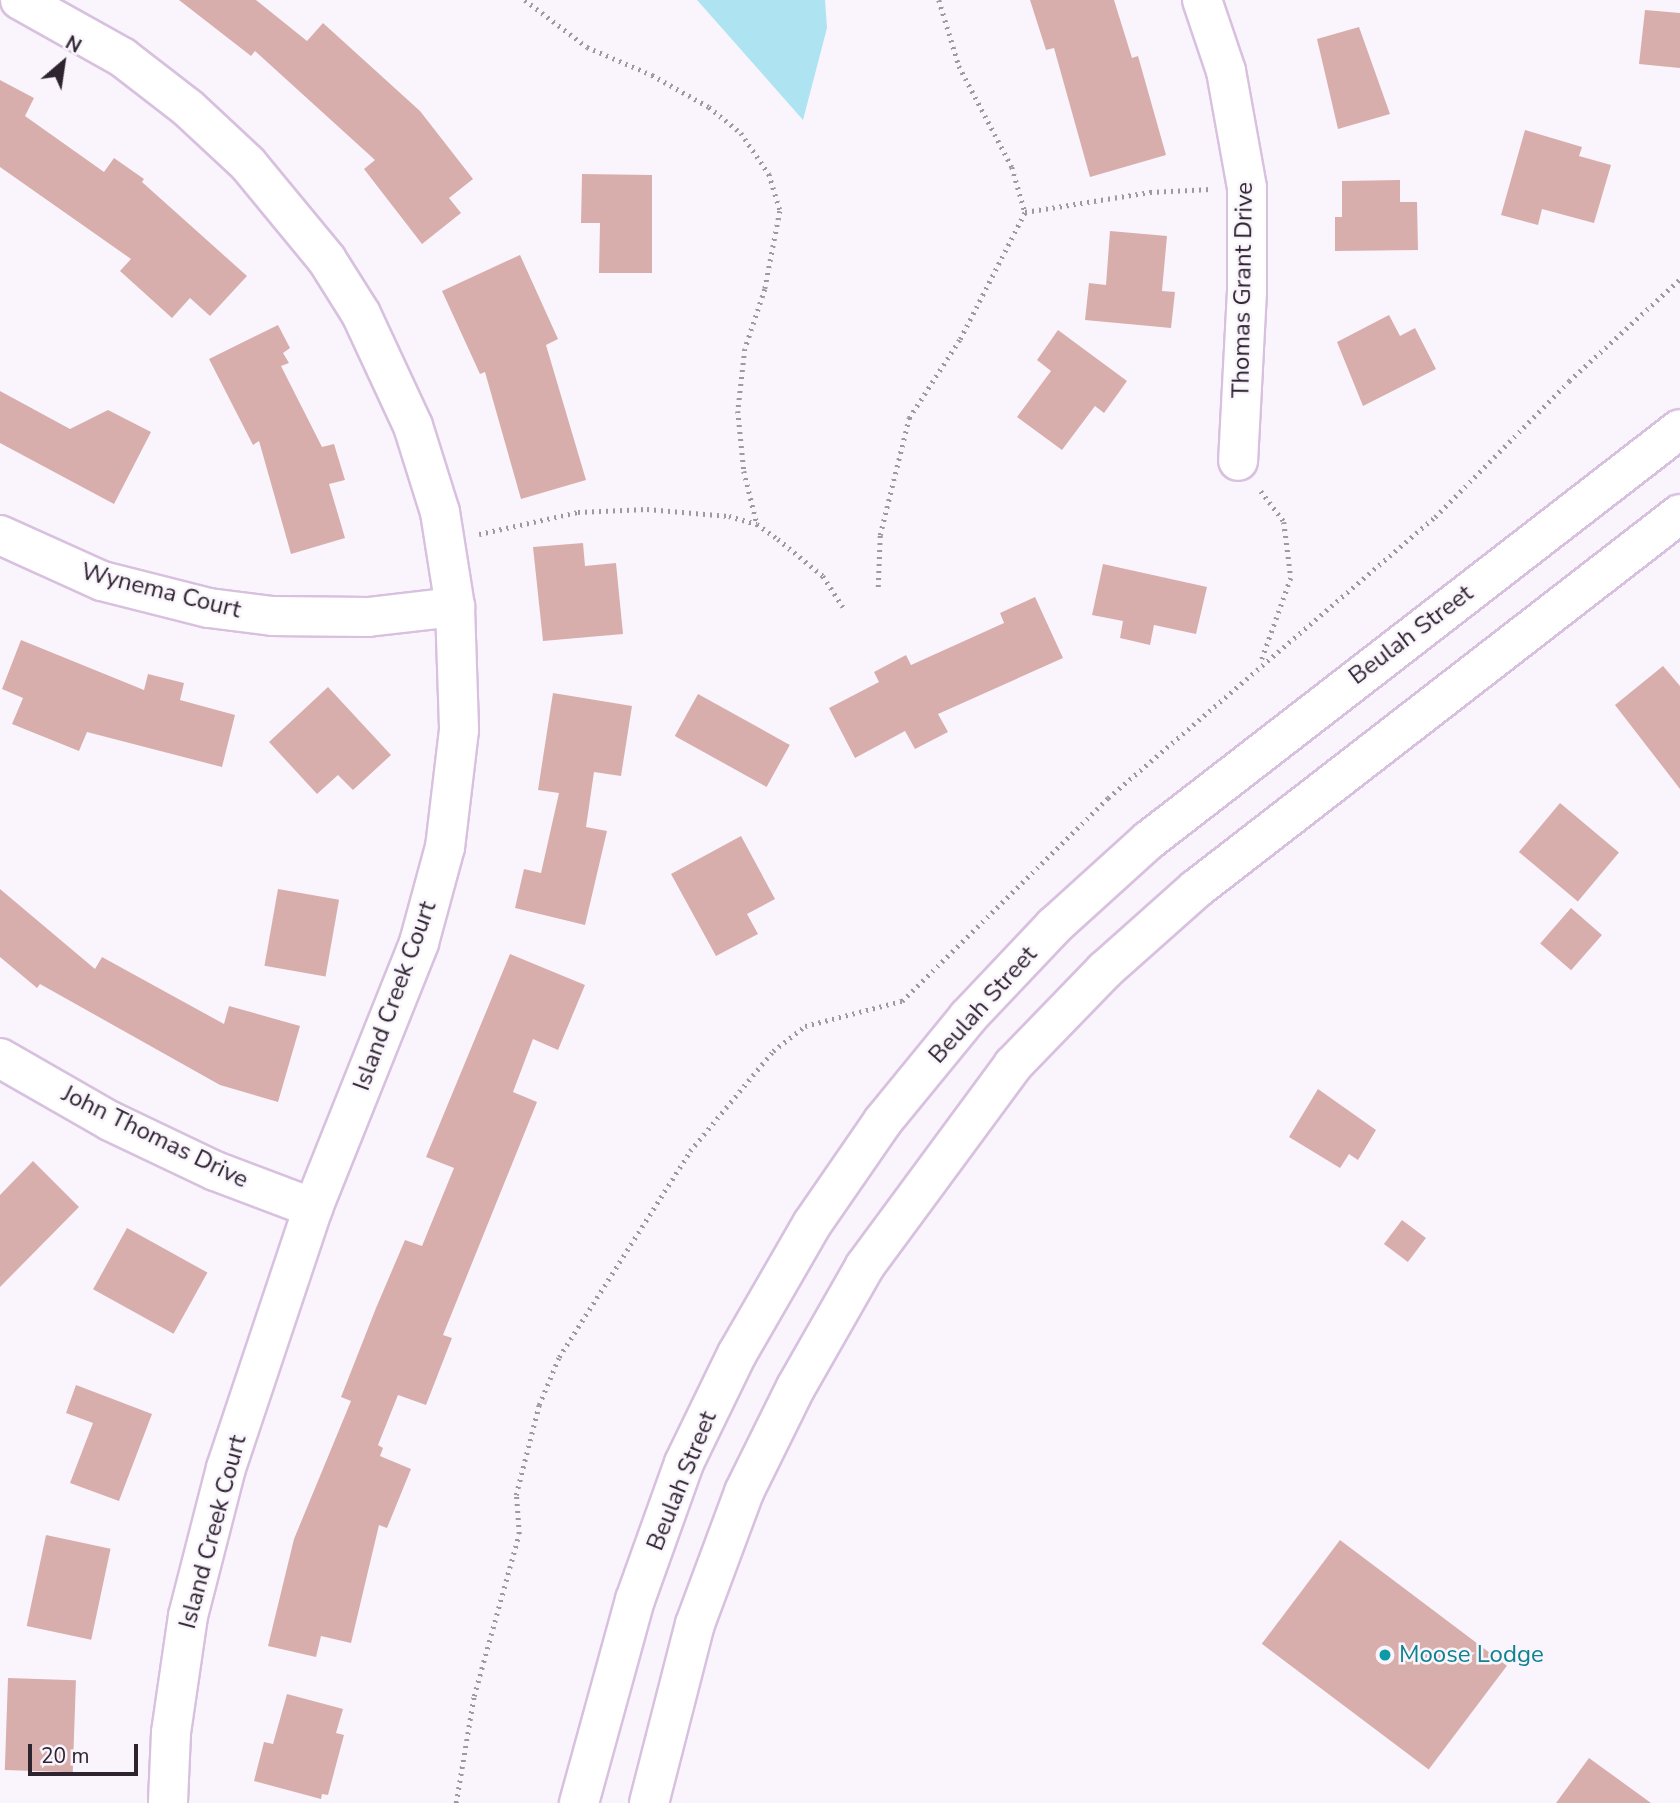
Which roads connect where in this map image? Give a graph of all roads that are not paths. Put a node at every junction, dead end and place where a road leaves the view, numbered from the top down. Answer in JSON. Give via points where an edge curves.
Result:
{"nodes":[{"id":1,"x":20,"y":0,"type":"edge"},
{"id":2,"x":1202,"y":0,"type":"edge"},
{"id":3,"x":1680,"y":429,"type":"edge"},
{"id":4,"x":1238,"y":460,"type":"road end"},
{"id":5,"x":1680,"y":514,"type":"edge"},
{"id":6,"x":0,"y":535,"type":"edge"},
{"id":7,"x":455,"y":607,"type":"junction"},
{"id":8,"x":0,"y":1058,"type":"edge"},
{"id":9,"x":313,"y":1208,"type":"junction"},
{"id":10,"x":168,"y":1803,"type":"edge"},
{"id":11,"x":579,"y":1803,"type":"edge"},
{"id":12,"x":649,"y":1803,"type":"edge"}],
"edges":[{"from":1,"to":7,"type":"main road","name":"Island Creek Court","via":[[122,57],[188,108],[287,208],[362,314],[413,426],[443,536]]},
{"from":2,"to":4,"type":"main road","name":"Thomas Grant Drive","via":[[1226,71],[1247,188],[1248,291]]},
{"from":3,"to":11,"type":"main road","name":"Beulah Street","via":[[1149,840],[1054,926],[968,1017],[883,1121],[805,1236],[737,1353],[684,1463],[635,1600]]},
{"from":5,"to":12,"type":"main road","via":[[1196,889],[1105,970],[1013,1065],[865,1266],[796,1387],[744,1492],[695,1624]]},
{"from":6,"to":7,"type":"main road","name":"Wynema Court","via":[[102,582],[209,608],[368,617]]},
{"from":7,"to":9,"type":"main road","name":"Island Creek Court","via":[[459,730],[445,847],[419,943]]},
{"from":8,"to":9,"type":"main road","name":"John Thomas Drive","via":[[110,1121],[215,1171]]},
{"from":9,"to":10,"type":"main road","name":"Island Creek Court","via":[[226,1468],[188,1616],[171,1733]]}]}
